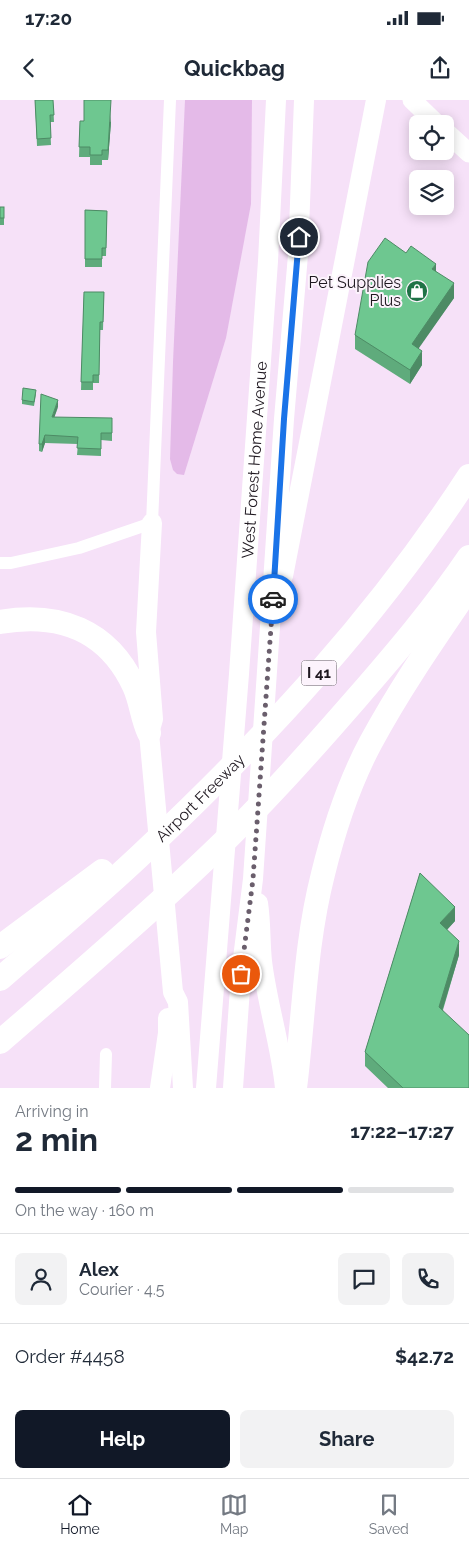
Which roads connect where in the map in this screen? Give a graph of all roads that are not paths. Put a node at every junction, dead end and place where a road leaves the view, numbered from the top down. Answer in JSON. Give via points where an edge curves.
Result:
{"nodes":[{"id":1,"x":170,"y":100,"type":"edge"},
{"id":2,"x":276,"y":100,"type":"edge"},
{"id":3,"x":304,"y":100,"type":"edge"},
{"id":4,"x":376,"y":100,"type":"edge"},
{"id":5,"x":412,"y":100,"type":"edge"},
{"id":6,"x":428,"y":115,"type":"edge"},
{"id":7,"x":454,"y":140,"type":"edge"},
{"id":8,"x":469,"y":154,"type":"edge"},
{"id":9,"x":469,"y":476,"type":"edge"},
{"id":10,"x":152,"y":523,"type":"junction"},
{"id":11,"x":469,"y":557,"type":"edge"},
{"id":12,"x":0,"y":563,"type":"edge"},
{"id":13,"x":469,"y":588,"type":"edge"},
{"id":14,"x":272,"y":620,"type":"junction"},
{"id":15,"x":0,"y":622,"type":"edge"},
{"id":16,"x":149,"y":734,"type":"junction"},
{"id":17,"x":146,"y":850,"type":"junction"},
{"id":18,"x":253,"y":879,"type":"junction"},
{"id":19,"x":0,"y":946,"type":"edge"},
{"id":20,"x":0,"y":979,"type":"edge"},
{"id":21,"x":172,"y":992,"type":"junction"},
{"id":22,"x":0,"y":1042,"type":"edge"},
{"id":23,"x":106,"y":1054,"type":"dead end"},
{"id":24,"x":106,"y":1088,"type":"edge"},
{"id":25,"x":160,"y":1088,"type":"edge"},
{"id":26,"x":183,"y":1088,"type":"edge"},
{"id":27,"x":206,"y":1088,"type":"edge"},
{"id":28,"x":233,"y":1088,"type":"edge"},
{"id":29,"x":285,"y":1088,"type":"edge"},
{"id":30,"x":295,"y":1088,"type":"edge"}],
"edges":[{"from":1,"to":10,"type":"street"},
{"from":2,"to":27,"type":"main road","name":"West Forest Home Avenue","via":[[268,271]]},
{"from":3,"to":14,"type":"main road","name":"West Forest Home Avenue","via":[[298,255]]},
{"from":4,"to":14,"type":"main road","via":[[287,561]]},
{"from":5,"to":6,"type":"main road"},
{"from":7,"to":8,"type":"main road"},
{"from":9,"to":17,"type":"highway","name":"Airport Freeway","number":"I 41","via":[[394,582],[341,649],[203,795]]},
{"from":10,"to":12,"type":"street","via":[[79,548]]},
{"from":10,"to":16,"type":"main road","via":[[146,632],[153,719]]},
{"from":11,"to":22,"type":"highway","number":"I 41","via":[[390,660],[313,748],[210,855]]},
{"from":13,"to":30,"type":"highway","via":[[390,709],[360,766],[340,817],[323,874],[313,926]]},
{"from":14,"to":18,"type":"main road","name":"West Forest Home Avenue"},
{"from":15,"to":16,"type":"highway","via":[[43,620],[82,630],[100,640],[120,660],[135,687]]},
{"from":16,"to":21,"type":"main road"},
{"from":17,"to":19,"type":"highway","via":[[103,870]]},
{"from":17,"to":20,"type":"highway","name":"Airport Freeway","number":"I 41"},
{"from":18,"to":28,"type":"main road","name":"West Forest Home Avenue","via":[[241,974]]},
{"from":18,"to":29,"type":"main road","via":[[260,917],[262,962]]},
{"from":21,"to":25,"type":"main road"},
{"from":21,"to":26,"type":"main road","via":[[178,1002]]},
{"from":23,"to":24,"type":"street"}]}
